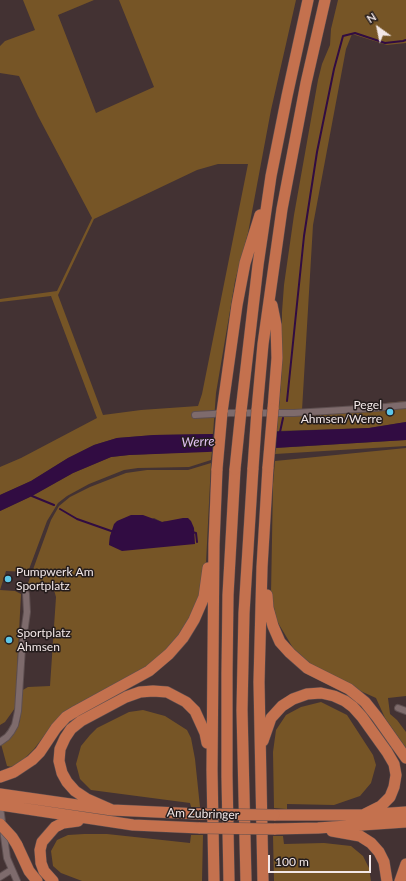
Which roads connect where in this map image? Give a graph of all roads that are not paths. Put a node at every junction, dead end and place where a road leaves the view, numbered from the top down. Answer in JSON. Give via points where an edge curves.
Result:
{"nodes":[{"id":1,"x":308,"y":0,"type":"edge"},
{"id":2,"x":325,"y":0,"type":"edge"},
{"id":3,"x":272,"y":176,"type":"junction"},
{"id":4,"x":270,"y":298,"type":"junction"},
{"id":5,"x":406,"y":405,"type":"edge"},
{"id":6,"x":194,"y":415,"type":"dead end"},
{"id":7,"x":214,"y":544,"type":"junction"},
{"id":8,"x":262,"y":567,"type":"junction"},
{"id":9,"x":26,"y":594,"type":"dead end"},
{"id":10,"x":398,"y":708,"type":"dead end"},
{"id":11,"x":406,"y":711,"type":"edge"},
{"id":12,"x":0,"y":742,"type":"edge"},
{"id":13,"x":260,"y":749,"type":"junction"},
{"id":14,"x":406,"y":758,"type":"edge"},
{"id":15,"x":212,"y":770,"type":"junction"},
{"id":16,"x":0,"y":778,"type":"edge"},
{"id":17,"x":0,"y":794,"type":"edge"},
{"id":18,"x":0,"y":806,"type":"edge"},
{"id":19,"x":112,"y":810,"type":"junction"},
{"id":20,"x":406,"y":812,"type":"edge"},
{"id":21,"x":363,"y":815,"type":"junction"},
{"id":22,"x":88,"y":819,"type":"junction"},
{"id":23,"x":406,"y":822,"type":"edge"},
{"id":24,"x":0,"y":824,"type":"edge"},
{"id":25,"x":318,"y":828,"type":"junction"},
{"id":26,"x":214,"y":861,"type":"junction"},
{"id":27,"x":406,"y":864,"type":"edge"},
{"id":28,"x":11,"y":870,"type":"junction"},
{"id":29,"x":0,"y":877,"type":"edge"},
{"id":30,"x":17,"y":881,"type":"edge"},
{"id":31,"x":37,"y":881,"type":"edge"},
{"id":32,"x":53,"y":881,"type":"edge"},
{"id":33,"x":210,"y":881,"type":"edge"},
{"id":34,"x":214,"y":881,"type":"edge"},
{"id":35,"x":229,"y":881,"type":"edge"},
{"id":36,"x":246,"y":881,"type":"edge"},
{"id":37,"x":263,"y":881,"type":"edge"},
{"id":38,"x":387,"y":881,"type":"edge"},
{"id":39,"x":400,"y":881,"type":"edge"}],
"edges":[{"from":1,"to":3,"type":"highway"},
{"from":2,"to":4,"type":"highway","via":[[282,209]]},
{"from":3,"to":7,"type":"highway","bridge":true,"via":[[245,263],[237,305],[222,412]]},
{"from":3,"to":35,"type":"highway","bridge":true,"via":[[258,265],[241,411],[228,595]]},
{"from":4,"to":8,"type":"highway","bridge":true,"via":[[276,325],[277,358]]},
{"from":4,"to":36,"type":"highway","bridge":true,"via":[[257,410],[244,605],[242,702]]},
{"from":5,"to":6,"type":"street","via":[[329,411]]},
{"from":7,"to":15,"type":"highway"},
{"from":7,"to":16,"type":"highway","via":[[204,597],[183,638],[169,654],[149,671],[66,717],[32,760]]},
{"from":8,"to":13,"type":"highway"},
{"from":8,"to":14,"type":"highway","via":[[272,626],[280,642],[307,668],[350,689],[365,702]]},
{"from":9,"to":12,"type":"street","via":[[27,612],[18,712],[11,732]]},
{"from":10,"to":11,"type":"street"},
{"from":13,"to":21,"type":"highway","via":[[271,718],[293,699],[321,693],[345,701],[362,717],[387,752],[394,764],[396,776],[390,797],[381,806]]},
{"from":13,"to":37,"type":"highway"},
{"from":15,"to":19,"type":"highway","via":[[206,732],[186,702],[167,692],[140,692],[126,697],[71,729],[64,738],[60,750],[59,761],[67,782],[87,799]]},
{"from":15,"to":26,"type":"highway"},
{"from":17,"to":19,"type":"highway","name":"Am Zubringer"},
{"from":18,"to":22,"type":"highway","name":"Am Zubringer"},
{"from":18,"to":28,"type":"street"},
{"from":19,"to":21,"type":"highway","name":"Am Zubringer","bridge":true,"via":[[200,814]]},
{"from":20,"to":21,"type":"highway","name":"Am Zubringer"},
{"from":22,"to":25,"type":"highway","name":"Am Zubringer","bridge":true,"via":[[133,825],[200,828]]},
{"from":22,"to":32,"type":"highway","via":[[63,823],[55,827],[42,842],[41,862],[44,871]]},
{"from":23,"to":25,"type":"highway","name":"Am Zubringer"},
{"from":24,"to":31,"type":"highway","bridge":true,"via":[[12,837],[29,871]]},
{"from":25,"to":38,"type":"highway","via":[[360,836],[370,843],[384,862]]},
{"from":26,"to":33,"type":"highway"},
{"from":26,"to":34,"type":"highway"},
{"from":27,"to":39,"type":"highway"},
{"from":28,"to":29,"type":"street"},
{"from":28,"to":30,"type":"street"}]}
